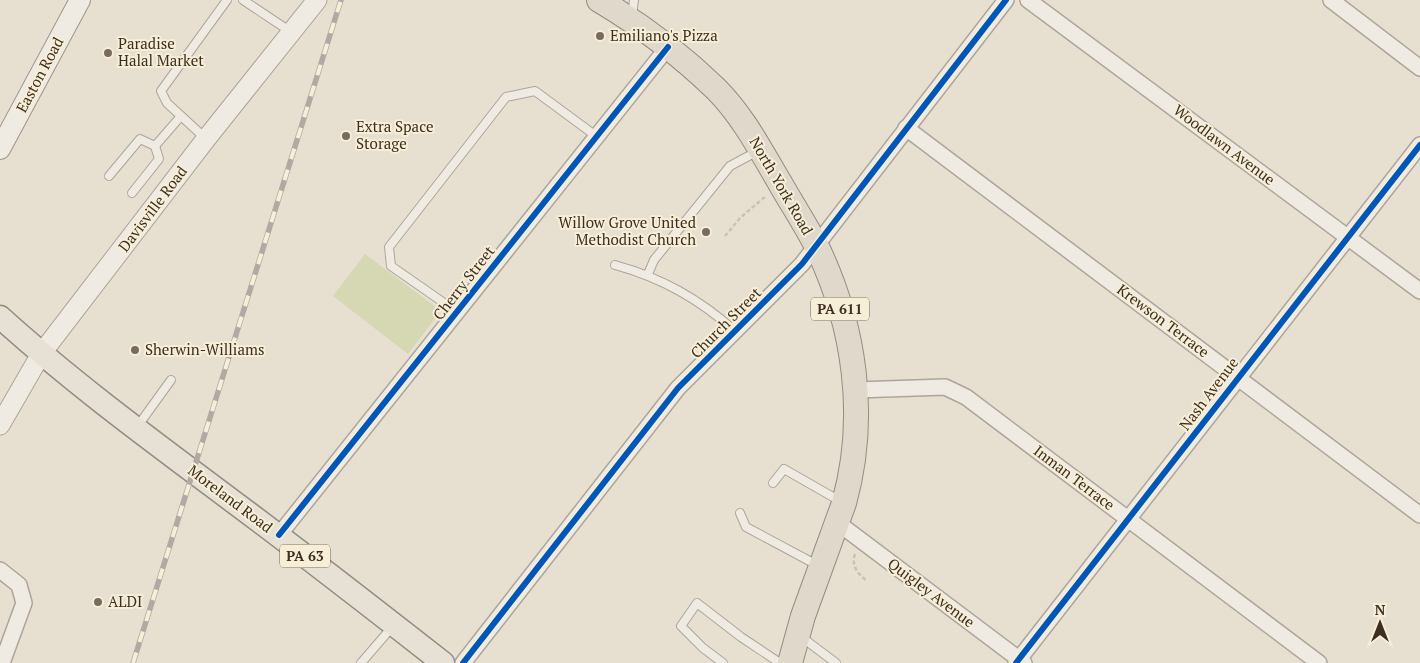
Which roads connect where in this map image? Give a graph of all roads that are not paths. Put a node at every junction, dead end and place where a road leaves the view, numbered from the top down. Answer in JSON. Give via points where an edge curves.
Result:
{"nodes":[{"id":1,"x":80,"y":0,"type":"edge"},
{"id":2,"x":227,"y":0,"type":"edge"},
{"id":3,"x":243,"y":0,"type":"edge"},
{"id":4,"x":316,"y":0,"type":"edge"},
{"id":5,"x":1006,"y":0,"type":"edge"},
{"id":6,"x":1028,"y":0,"type":"edge"},
{"id":7,"x":1331,"y":0,"type":"edge"},
{"id":8,"x":602,"y":1,"type":"edge"},
{"id":9,"x":635,"y":16,"type":"edge"},
{"id":10,"x":291,"y":32,"type":"junction"},
{"id":11,"x":668,"y":48,"type":"junction"},
{"id":12,"x":1420,"y":68,"type":"edge"},
{"id":13,"x":180,"y":116,"type":"junction"},
{"id":14,"x":906,"y":128,"type":"junction"},
{"id":15,"x":596,"y":136,"type":"junction"},
{"id":16,"x":206,"y":139,"type":"junction"},
{"id":17,"x":1420,"y":145,"type":"edge"},
{"id":18,"x":155,"y":146,"type":"junction"},
{"id":19,"x":0,"y":149,"type":"edge"},
{"id":20,"x":760,"y":149,"type":"junction"},
{"id":21,"x":109,"y":176,"type":"dead end"},
{"id":22,"x":132,"y":194,"type":"dead end"},
{"id":23,"x":1348,"y":237,"type":"junction"},
{"id":24,"x":816,"y":245,"type":"junction"},
{"id":25,"x":616,"y":265,"type":"dead end"},
{"id":26,"x":648,"y":274,"type":"junction"},
{"id":27,"x":1420,"y":291,"type":"edge"},
{"id":28,"x":457,"y":312,"type":"junction"},
{"id":29,"x":0,"y":317,"type":"edge"},
{"id":30,"x":0,"y":328,"type":"edge"},
{"id":31,"x":736,"y":331,"type":"junction"},
{"id":32,"x":41,"y":354,"type":"junction"},
{"id":33,"x":1237,"y":376,"type":"junction"},
{"id":34,"x":171,"y":380,"type":"dead end"},
{"id":35,"x":856,"y":390,"type":"junction"},
{"id":36,"x":0,"y":425,"type":"edge"},
{"id":37,"x":136,"y":429,"type":"junction"},
{"id":38,"x":773,"y":483,"type":"dead end"},
{"id":39,"x":740,"y":513,"type":"dead end"},
{"id":40,"x":841,"y":513,"type":"junction"},
{"id":41,"x":1420,"y":515,"type":"edge"},
{"id":42,"x":1129,"y":520,"type":"junction"},
{"id":43,"x":279,"y":535,"type":"junction"},
{"id":44,"x":821,"y":567,"type":"junction"},
{"id":45,"x":0,"y":570,"type":"edge"},
{"id":46,"x":394,"y":624,"type":"junction"},
{"id":47,"x":801,"y":626,"type":"junction"},
{"id":48,"x":1019,"y":662,"type":"edge"},
{"id":49,"x":2,"y":663,"type":"edge"},
{"id":50,"x":361,"y":663,"type":"edge"},
{"id":51,"x":443,"y":663,"type":"edge"},
{"id":52,"x":464,"y":663,"type":"edge"},
{"id":53,"x":723,"y":663,"type":"edge"},
{"id":54,"x":780,"y":663,"type":"edge"},
{"id":55,"x":790,"y":663,"type":"edge"},
{"id":56,"x":836,"y":663,"type":"edge"},
{"id":57,"x":1319,"y":663,"type":"edge"}],
"edges":[{"from":1,"to":19,"type":"main road","name":"Easton Road"},
{"from":2,"to":13,"type":"lane","via":[[161,91]]},
{"from":3,"to":10,"type":"lane"},
{"from":4,"to":10,"type":"street","name":"Davisville Road"},
{"from":5,"to":14,"type":"street","name":"Church Street"},
{"from":6,"to":23,"type":"street","name":"Woodlawn Avenue"},
{"from":7,"to":12,"type":"street"},
{"from":8,"to":9,"type":"highway","name":"North York Road","number":"PA 611"},
{"from":9,"to":11,"type":"highway","name":"North York Road","number":"PA 611"},
{"from":10,"to":16,"type":"street","name":"Davisville Road"},
{"from":11,"to":15,"type":"street","name":"Cherry Street"},
{"from":11,"to":20,"type":"highway","name":"North York Road","number":"PA 611","via":[[717,90]]},
{"from":13,"to":16,"type":"lane"},
{"from":13,"to":18,"type":"lane"},
{"from":14,"to":24,"type":"street","name":"Church Street"},
{"from":14,"to":33,"type":"street","name":"Krewson Terrace"},
{"from":15,"to":28,"type":"street","name":"Cherry Street"},
{"from":15,"to":28,"type":"lane","via":[[534,91],[506,97],[389,247],[392,266]]},
{"from":16,"to":32,"type":"street","name":"Davisville Road"},
{"from":17,"to":23,"type":"street","name":"Nash Avenue"},
{"from":18,"to":21,"type":"lane","via":[[140,139]]},
{"from":18,"to":22,"type":"lane","via":[[159,159]]},
{"from":20,"to":24,"type":"highway","name":"North York Road","number":"PA 611"},
{"from":20,"to":26,"type":"lane","via":[[730,166],[654,260]]},
{"from":23,"to":27,"type":"street","name":"Woodlawn Avenue"},
{"from":23,"to":33,"type":"street","name":"Nash Avenue"},
{"from":24,"to":31,"type":"street","name":"Church Street","via":[[802,264]]},
{"from":24,"to":35,"type":"highway","name":"North York Road","number":"PA 611","via":[[838,298],[852,355]]},
{"from":25,"to":26,"type":"lane"},
{"from":26,"to":31,"type":"lane","via":[[667,282]]},
{"from":28,"to":43,"type":"street","name":"Cherry Street"},
{"from":29,"to":32,"type":"main road","number":"PA 63"},
{"from":30,"to":32,"type":"main road","number":"PA 63"},
{"from":31,"to":52,"type":"street","name":"Church Street","via":[[678,388]]},
{"from":32,"to":36,"type":"street","name":"Davisville Road"},
{"from":32,"to":37,"type":"main road","name":"Moreland Road","number":"PA 63"},
{"from":33,"to":41,"type":"street","name":"Krewson Terrace"},
{"from":33,"to":42,"type":"street","name":"Nash Avenue"},
{"from":34,"to":37,"type":"lane"},
{"from":35,"to":40,"type":"highway","name":"North York Road","number":"PA 611","via":[[856,435]]},
{"from":35,"to":42,"type":"street","name":"Inman Terrace","via":[[945,387],[966,396]]},
{"from":37,"to":43,"type":"main road","name":"Moreland Road","number":"PA 63"},
{"from":38,"to":40,"type":"lane","via":[[784,468]]},
{"from":39,"to":44,"type":"lane","via":[[746,527]]},
{"from":40,"to":44,"type":"highway","name":"North York Road","number":"PA 611"},
{"from":40,"to":48,"type":"street","name":"Quigley Avenue"},
{"from":42,"to":48,"type":"street","name":"Nash Avenue"},
{"from":42,"to":57,"type":"street","name":"Inman Terrace"},
{"from":43,"to":46,"type":"main road","name":"Moreland Road","number":"PA 63"},
{"from":44,"to":47,"type":"highway","name":"North York Road","number":"PA 611"},
{"from":45,"to":49,"type":"street","via":[[19,585],[24,603]]},
{"from":46,"to":50,"type":"lane"},
{"from":46,"to":51,"type":"main road","name":"Moreland Road","number":"PA 63"},
{"from":47,"to":54,"type":"highway","number":"PA 611"},
{"from":47,"to":55,"type":"highway","number":"PA 611"},
{"from":47,"to":56,"type":"lane"},
{"from":53,"to":54,"type":"lane","via":[[681,626],[697,603]]}]}
